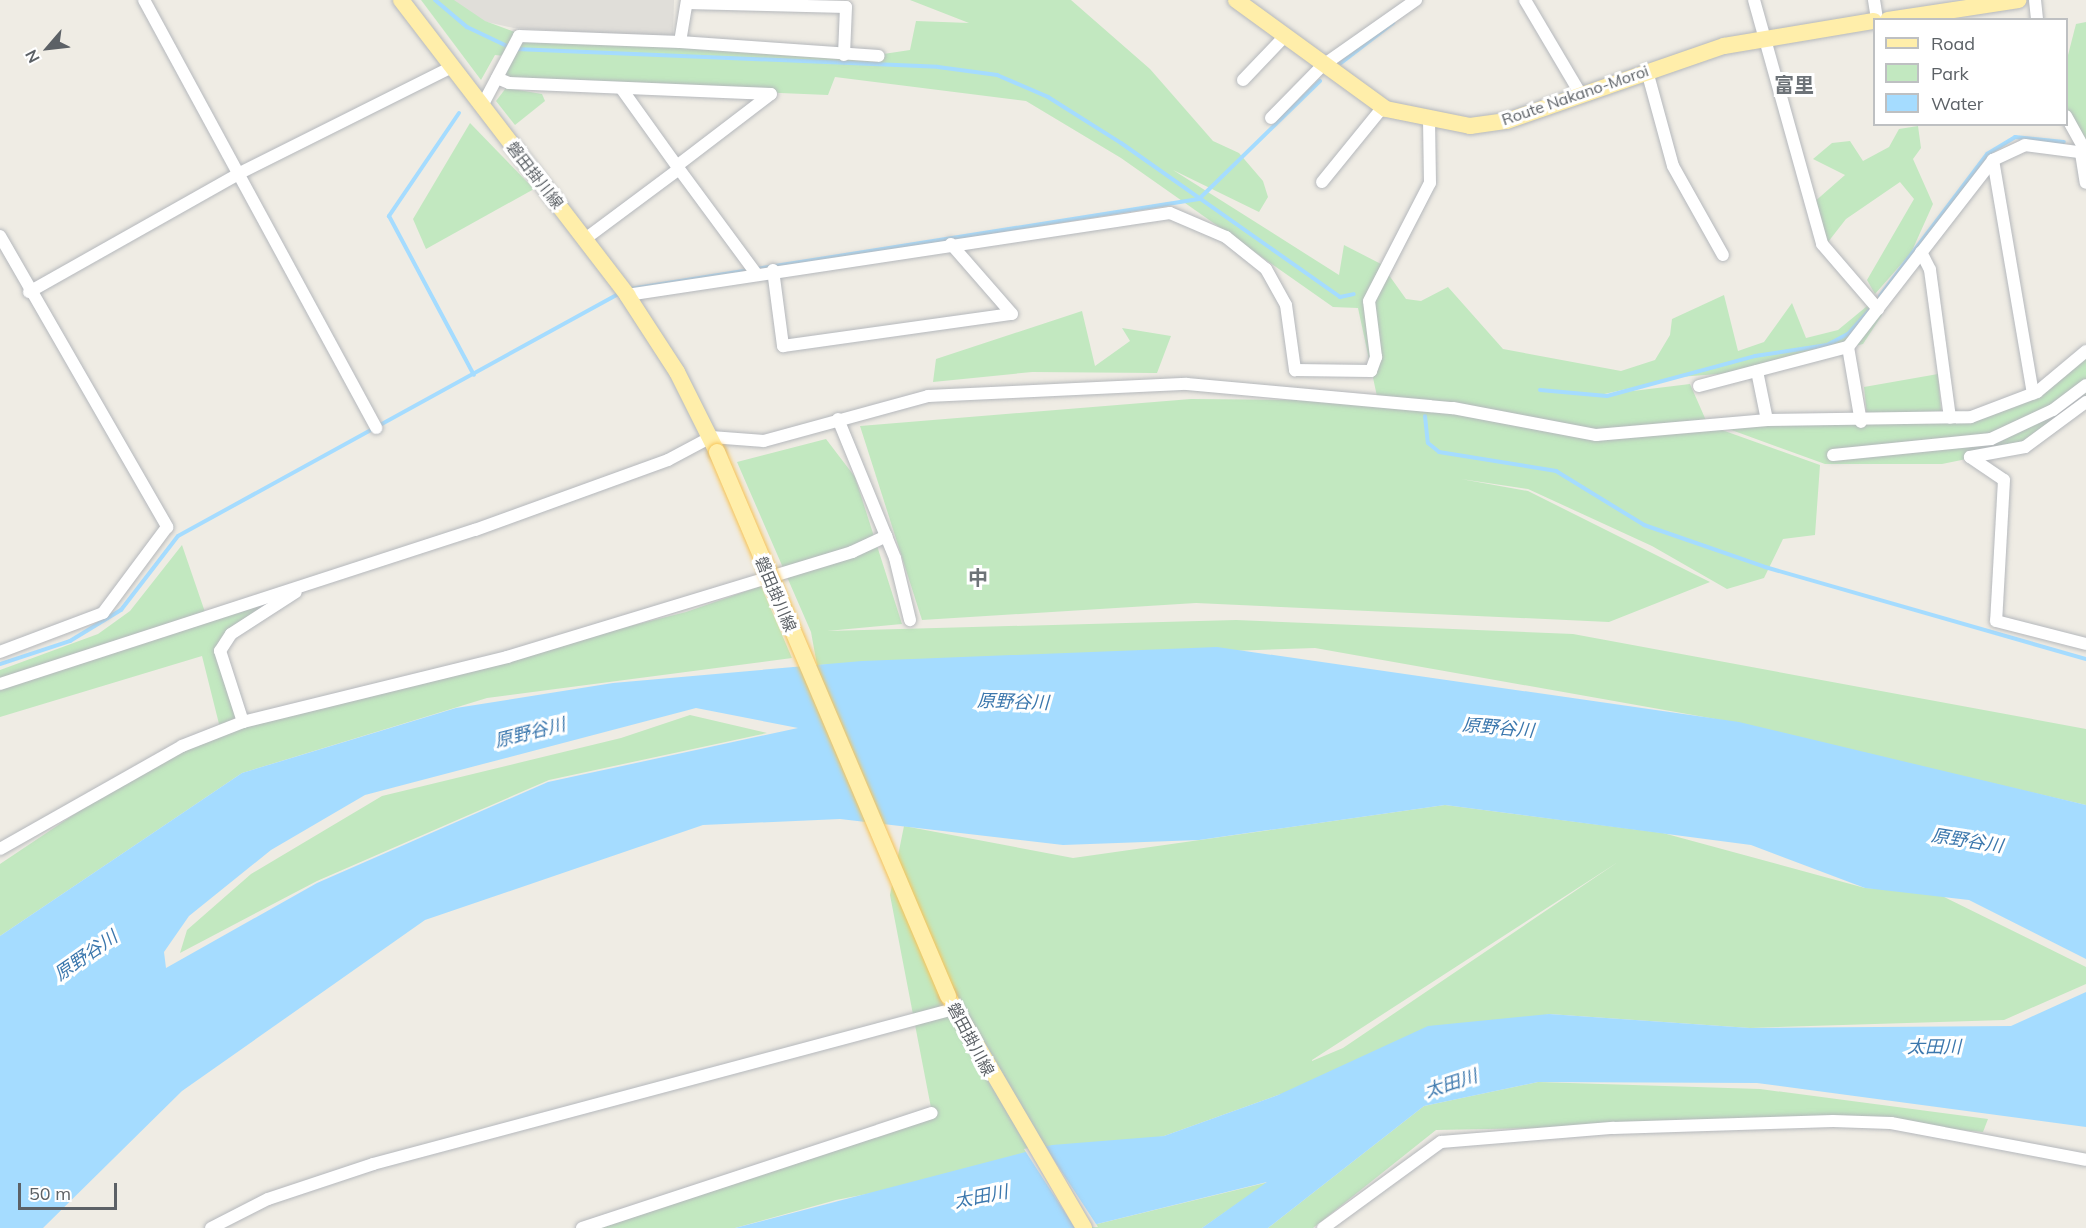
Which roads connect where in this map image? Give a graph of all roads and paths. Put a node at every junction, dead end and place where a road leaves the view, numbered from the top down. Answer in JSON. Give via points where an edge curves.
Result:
{"nodes":[{"id":1,"x":144,"y":0,"type":"edge"},
{"id":2,"x":401,"y":0,"type":"edge"},
{"id":3,"x":1236,"y":0,"type":"edge"},
{"id":4,"x":1416,"y":0,"type":"edge"},
{"id":5,"x":1525,"y":0,"type":"edge"},
{"id":6,"x":1754,"y":0,"type":"edge"},
{"id":7,"x":1874,"y":0,"type":"edge"},
{"id":8,"x":2018,"y":0,"type":"edge"},
{"id":9,"x":2035,"y":0,"type":"edge"},
{"id":10,"x":687,"y":2,"type":"edge"},
{"id":11,"x":1876,"y":18,"type":"edge"},
{"id":12,"x":1901,"y":18,"type":"edge"},
{"id":13,"x":2037,"y":18,"type":"edge"},
{"id":14,"x":1873,"y":20,"type":"edge"},
{"id":15,"x":1766,"y":35,"type":"junction"},
{"id":16,"x":1284,"y":37,"type":"junction"},
{"id":17,"x":680,"y":42,"type":"junction"},
{"id":18,"x":844,"y":55,"type":"junction"},
{"id":19,"x":879,"y":56,"type":"dead end"},
{"id":20,"x":1322,"y":66,"type":"junction"},
{"id":21,"x":452,"y":67,"type":"junction"},
{"id":22,"x":1647,"y":71,"type":"junction"},
{"id":23,"x":497,"y":78,"type":"junction"},
{"id":24,"x":1243,"y":80,"type":"dead end"},
{"id":25,"x":621,"y":88,"type":"junction"},
{"id":26,"x":1580,"y":93,"type":"junction"},
{"id":27,"x":482,"y":106,"type":"junction"},
{"id":28,"x":1383,"y":106,"type":"junction"},
{"id":29,"x":1271,"y":118,"type":"dead end"},
{"id":30,"x":2068,"y":118,"type":"edge"},
{"id":31,"x":1429,"y":121,"type":"junction"},
{"id":32,"x":2084,"y":153,"type":"edge"},
{"id":33,"x":1993,"y":160,"type":"junction"},
{"id":34,"x":678,"y":167,"type":"junction"},
{"id":35,"x":238,"y":174,"type":"junction"},
{"id":36,"x":1322,"y":182,"type":"dead end"},
{"id":37,"x":2086,"y":183,"type":"edge"},
{"id":38,"x":0,"y":236,"type":"edge"},
{"id":39,"x":585,"y":239,"type":"junction"},
{"id":40,"x":951,"y":244,"type":"junction"},
{"id":41,"x":4,"y":252,"type":"edge"},
{"id":42,"x":1921,"y":252,"type":"junction"},
{"id":43,"x":1724,"y":255,"type":"dead end"},
{"id":44,"x":773,"y":270,"type":"junction"},
{"id":45,"x":755,"y":272,"type":"junction"},
{"id":46,"x":29,"y":292,"type":"junction"},
{"id":47,"x":627,"y":294,"type":"junction"},
{"id":48,"x":1875,"y":306,"type":"junction"},
{"id":49,"x":1848,"y":347,"type":"junction"},
{"id":50,"x":2086,"y":351,"type":"edge"},
{"id":51,"x":1757,"y":371,"type":"junction"},
{"id":52,"x":2086,"y":385,"type":"edge"},
{"id":53,"x":1699,"y":386,"type":"dead end"},
{"id":54,"x":2033,"y":394,"type":"junction"},
{"id":55,"x":2086,"y":402,"type":"edge"},
{"id":56,"x":1950,"y":418,"type":"junction"},
{"id":57,"x":838,"y":419,"type":"junction"},
{"id":58,"x":1767,"y":420,"type":"junction"},
{"id":59,"x":1861,"y":422,"type":"junction"},
{"id":60,"x":376,"y":428,"type":"dead end"},
{"id":61,"x":714,"y":444,"type":"junction"},
{"id":62,"x":1833,"y":455,"type":"dead end"},
{"id":63,"x":886,"y":536,"type":"junction"},
{"id":64,"x":302,"y":587,"type":"junction"},
{"id":65,"x":910,"y":620,"type":"dead end"},
{"id":66,"x":2086,"y":644,"type":"edge"},
{"id":67,"x":0,"y":652,"type":"edge"},
{"id":68,"x":0,"y":684,"type":"edge"},
{"id":69,"x":243,"y":722,"type":"junction"},
{"id":70,"x":0,"y":849,"type":"edge"},
{"id":71,"x":951,"y":1002,"type":"junction"},
{"id":72,"x":932,"y":1113,"type":"dead end"},
{"id":73,"x":2086,"y":1160,"type":"edge"},
{"id":74,"x":211,"y":1228,"type":"edge"},
{"id":75,"x":582,"y":1228,"type":"edge"},
{"id":76,"x":1084,"y":1228,"type":"edge"},
{"id":77,"x":1323,"y":1228,"type":"edge"}],
"edges":[{"from":1,"to":35,"type":"street"},
{"from":2,"to":21,"type":"main road","name":"磐田掛川線"},
{"from":3,"to":16,"type":"main road","name":"Route Nakano-Moroi"},
{"from":4,"to":20,"type":"street"},
{"from":5,"to":26,"type":"street"},
{"from":6,"to":15,"type":"street"},
{"from":7,"to":11,"type":"street"},
{"from":8,"to":12,"type":"main road"},
{"from":9,"to":13,"type":"street"},
{"from":10,"to":17,"type":"street"},
{"from":10,"to":18,"type":"street","via":[[846,7]]},
{"from":14,"to":15,"type":"main road","name":"Route Nakano-Moroi"},
{"from":15,"to":22,"type":"main road","name":"Route Nakano-Moroi"},
{"from":15,"to":48,"type":"street","via":[[1822,244]]},
{"from":16,"to":20,"type":"main road","name":"Route Nakano-Moroi"},
{"from":16,"to":24,"type":"street"},
{"from":17,"to":18,"type":"street"},
{"from":17,"to":23,"type":"street","via":[[519,36]]},
{"from":18,"to":19,"type":"street"},
{"from":20,"to":28,"type":"main road","name":"Route Nakano-Moroi"},
{"from":20,"to":29,"type":"street"},
{"from":21,"to":27,"type":"main road","name":"磐田掛川線"},
{"from":21,"to":35,"type":"street"},
{"from":22,"to":26,"type":"main road","name":"Route Nakano-Moroi"},
{"from":22,"to":43,"type":"street","via":[[1673,166]]},
{"from":23,"to":25,"type":"street","via":[[509,83]]},
{"from":23,"to":27,"type":"street"},
{"from":25,"to":34,"type":"street"},
{"from":25,"to":34,"type":"street","via":[[771,94]]},
{"from":26,"to":31,"type":"main road","name":"Route Nakano-Moroi","via":[[1507,121],[1470,126]]},
{"from":27,"to":39,"type":"main road","name":"磐田掛川線"},
{"from":28,"to":31,"type":"main road","name":"Route Nakano-Moroi"},
{"from":28,"to":36,"type":"street"},
{"from":30,"to":32,"type":"street"},
{"from":31,"to":40,"type":"street","via":[[1430,183],[1369,301],[1376,357],[1371,371],[1294,370],[1286,305],[1266,269],[1226,237],[1170,213]]},
{"from":32,"to":33,"type":"street","via":[[2025,145]]},
{"from":32,"to":37,"type":"street"},
{"from":33,"to":42,"type":"street"},
{"from":33,"to":54,"type":"street"},
{"from":34,"to":39,"type":"street"},
{"from":34,"to":45,"type":"street"},
{"from":35,"to":46,"type":"street"},
{"from":35,"to":60,"type":"street"},
{"from":38,"to":41,"type":"street"},
{"from":39,"to":47,"type":"main road","name":"磐田掛川線"},
{"from":40,"to":44,"type":"street"},
{"from":40,"to":44,"type":"street","via":[[1012,314],[783,346]]},
{"from":41,"to":46,"type":"street"},
{"from":42,"to":48,"type":"street"},
{"from":42,"to":56,"type":"street","via":[[1930,270]]},
{"from":44,"to":45,"type":"street"},
{"from":45,"to":47,"type":"street"},
{"from":46,"to":67,"type":"street","via":[[167,527],[103,613]]},
{"from":47,"to":61,"type":"main road","name":"磐田掛川線"},
{"from":48,"to":49,"type":"street"},
{"from":49,"to":51,"type":"street"},
{"from":49,"to":59,"type":"street"},
{"from":50,"to":54,"type":"street"},
{"from":51,"to":53,"type":"street"},
{"from":51,"to":58,"type":"street"},
{"from":52,"to":62,"type":"street","via":[[2053,410],[1991,439]]},
{"from":54,"to":56,"type":"street","via":[[2003,408]]},
{"from":55,"to":66,"type":"street","via":[[2025,447],[1970,457],[2004,480],[1996,621]]},
{"from":56,"to":59,"type":"street"},
{"from":57,"to":58,"type":"street","via":[[928,396],[1108,384],[1187,384],[1401,403],[1596,435]]},
{"from":57,"to":61,"type":"street","via":[[764,441]]},
{"from":57,"to":63,"type":"street"},
{"from":58,"to":59,"type":"street"},
{"from":61,"to":64,"type":"street"},
{"from":61,"to":71,"type":"main road","name":"磐田掛川線","bridge":true},
{"from":63,"to":65,"type":"street"},
{"from":63,"to":69,"type":"street","via":[[852,552],[503,658]]},
{"from":64,"to":68,"type":"street"},
{"from":64,"to":69,"type":"street","via":[[231,634],[220,651]]},
{"from":69,"to":70,"type":"street","via":[[182,746]]},
{"from":71,"to":74,"type":"street","via":[[373,1164],[268,1199]]},
{"from":71,"to":76,"type":"main road","name":"磐田掛川線"},
{"from":72,"to":75,"type":"street"},
{"from":73,"to":77,"type":"street","via":[[1891,1124],[1837,1121],[1613,1128],[1441,1142]]}]}
